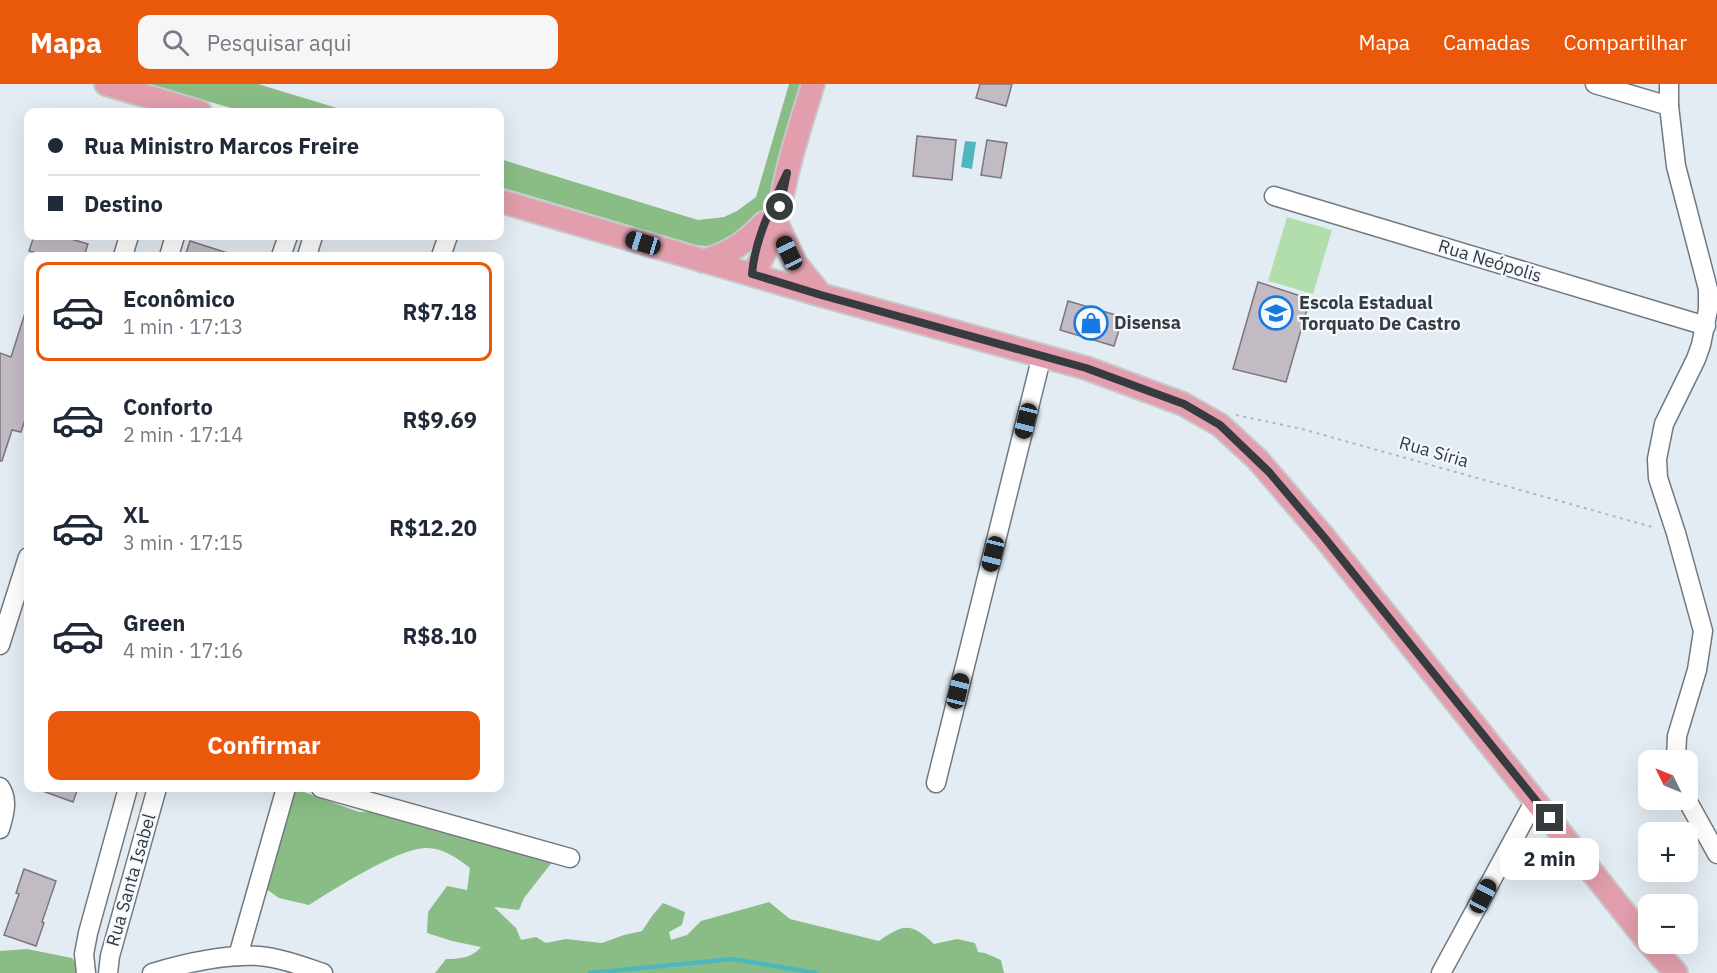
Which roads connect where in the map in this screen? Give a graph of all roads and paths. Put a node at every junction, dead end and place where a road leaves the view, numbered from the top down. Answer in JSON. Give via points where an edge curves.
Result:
{"nodes":[{"id":1,"x":106,"y":84,"type":"edge"},
{"id":2,"x":813,"y":84,"type":"edge"},
{"id":3,"x":1595,"y":84,"type":"edge"},
{"id":4,"x":1669,"y":84,"type":"edge"},
{"id":5,"x":1669,"y":106,"type":"junction"},
{"id":6,"x":162,"y":107,"type":"edge"},
{"id":7,"x":1274,"y":196,"type":"dead end"},
{"id":8,"x":504,"y":202,"type":"edge"},
{"id":9,"x":770,"y":224,"type":"junction"},
{"id":10,"x":703,"y":261,"type":"junction"},
{"id":11,"x":752,"y":274,"type":"junction"},
{"id":12,"x":821,"y":295,"type":"junction"},
{"id":13,"x":1706,"y":326,"type":"junction"},
{"id":14,"x":1042,"y":355,"type":"junction"},
{"id":15,"x":1226,"y":413,"type":"dead end"},
{"id":16,"x":1676,"y":533,"type":"junction"},
{"id":17,"x":24,"y":570,"type":"edge"},
{"id":18,"x":0,"y":645,"type":"edge"},
{"id":19,"x":1677,"y":750,"type":"edge"},
{"id":20,"x":936,"y":783,"type":"dead end"},
{"id":21,"x":0,"y":787,"type":"edge"},
{"id":22,"x":128,"y":792,"type":"edge"},
{"id":23,"x":156,"y":792,"type":"edge"},
{"id":24,"x":285,"y":792,"type":"edge"},
{"id":25,"x":335,"y":792,"type":"edge"},
{"id":26,"x":1535,"y":800,"type":"junction"},
{"id":27,"x":1693,"y":810,"type":"edge"},
{"id":28,"x":0,"y":829,"type":"edge"},
{"id":29,"x":1717,"y":854,"type":"edge"},
{"id":30,"x":570,"y":858,"type":"dead end"},
{"id":31,"x":1638,"y":930,"type":"edge"},
{"id":32,"x":1659,"y":954,"type":"edge"},
{"id":33,"x":238,"y":956,"type":"junction"},
{"id":34,"x":86,"y":973,"type":"edge"},
{"id":35,"x":108,"y":973,"type":"edge"},
{"id":36,"x":152,"y":973,"type":"edge"},
{"id":37,"x":323,"y":973,"type":"edge"},
{"id":38,"x":1441,"y":973,"type":"edge"},
{"id":39,"x":1676,"y":973,"type":"edge"}],
"edges":[{"from":1,"to":6,"type":"main road"},
{"from":2,"to":9,"type":"main road"},
{"from":3,"to":5,"type":"street"},
{"from":4,"to":5,"type":"street"},
{"from":5,"to":13,"type":"street","via":[[1676,166],[1708,289]]},
{"from":7,"to":13,"type":"street","name":"Rua Neópolis"},
{"from":8,"to":10,"type":"main road"},
{"from":9,"to":10,"type":"main road","via":[[730,252]]},
{"from":9,"to":11,"type":"main road","via":[[765,256]]},
{"from":9,"to":12,"type":"main road"},
{"from":10,"to":11,"type":"main road"},
{"from":11,"to":12,"type":"main road"},
{"from":12,"to":14,"type":"main road"},
{"from":13,"to":16,"type":"street","via":[[1696,359],[1664,424],[1659,450],[1658,478]]},
{"from":14,"to":20,"type":"street"},
{"from":14,"to":26,"type":"main road","via":[[1184,404],[1220,425],[1244,446],[1324,537]]},
{"from":15,"to":16,"type":"path","name":"Rua Síria","via":[[1302,429]]},
{"from":16,"to":19,"type":"street","via":[[1702,631],[1698,670],[1677,736]]},
{"from":17,"to":18,"type":"street"},
{"from":21,"to":28,"type":"street","via":[[5,805]]},
{"from":22,"to":34,"type":"street","name":"Rua Santa Isabel","via":[[88,933]]},
{"from":23,"to":35,"type":"street","name":"Rua Santa Isabel"},
{"from":24,"to":33,"type":"street"},
{"from":25,"to":30,"type":"street"},
{"from":26,"to":31,"type":"main road"},
{"from":26,"to":38,"type":"street"},
{"from":27,"to":29,"type":"street"},
{"from":32,"to":39,"type":"main road"},
{"from":33,"to":36,"type":"street"},
{"from":33,"to":37,"type":"street","via":[[275,958]]}]}
